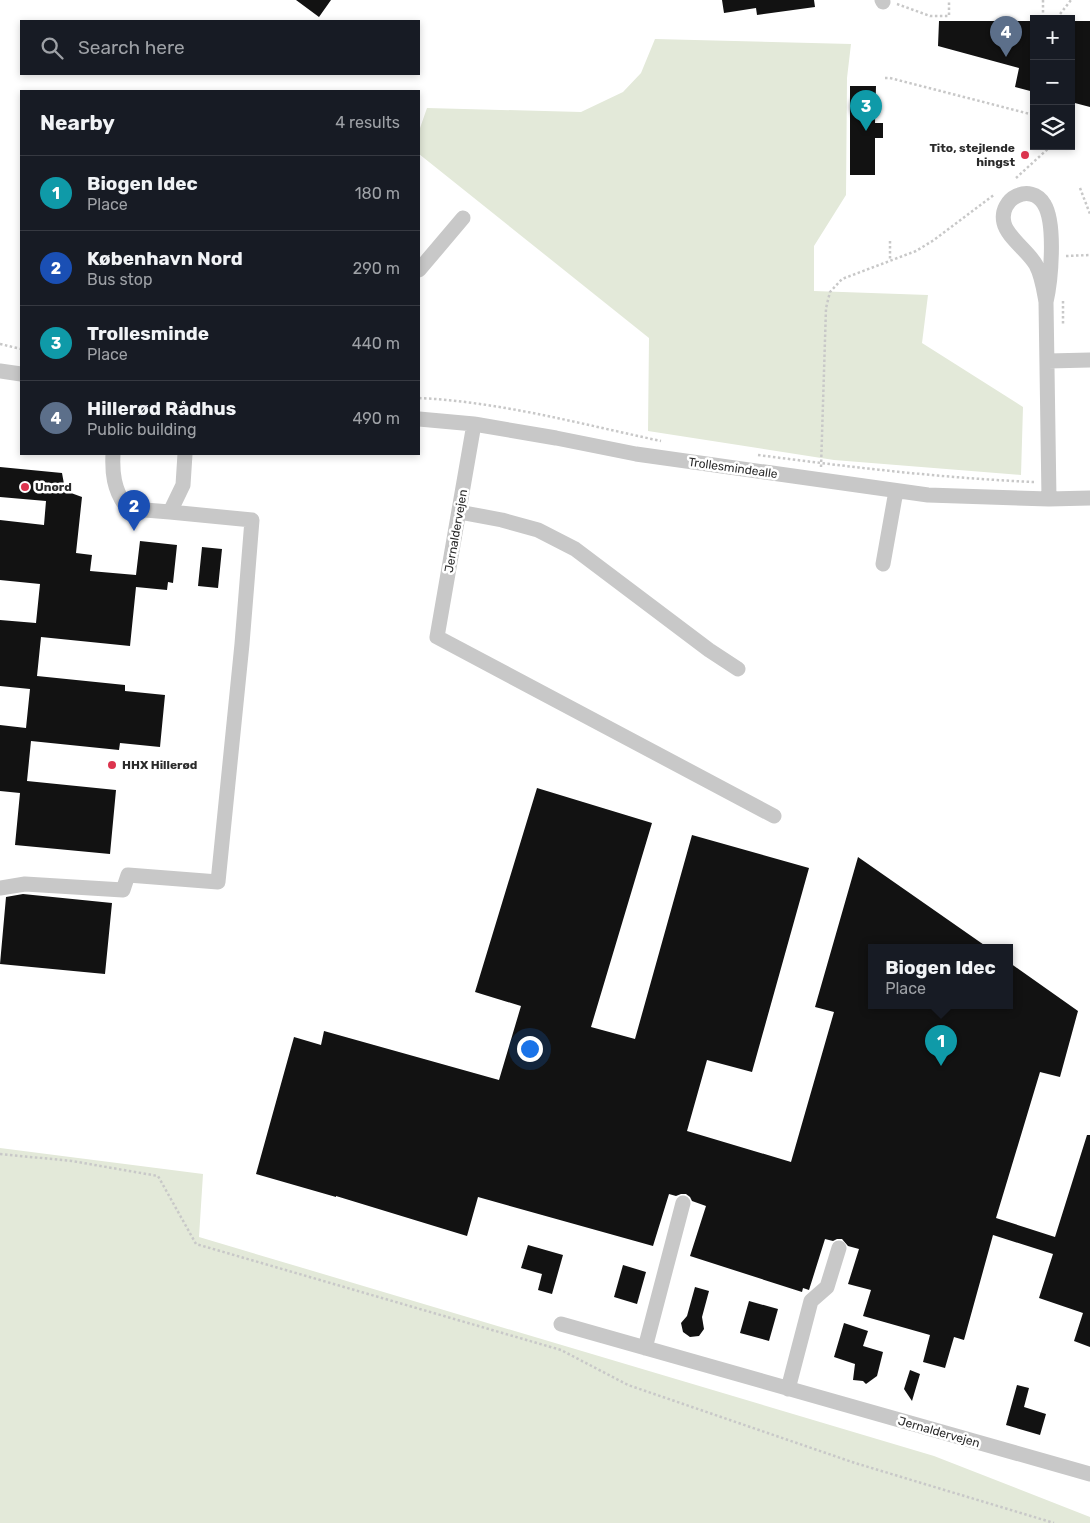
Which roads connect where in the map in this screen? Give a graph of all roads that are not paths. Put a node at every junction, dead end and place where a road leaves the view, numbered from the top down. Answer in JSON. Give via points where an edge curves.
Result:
{"nodes":[{"id":1,"x":463,"y":218,"type":"dead end"},
{"id":2,"x":420,"y":269,"type":"edge"},
{"id":3,"x":1046,"y":302,"type":"junction"},
{"id":4,"x":1090,"y":360,"type":"edge"},
{"id":5,"x":1048,"y":361,"type":"junction"},
{"id":6,"x":0,"y":371,"type":"edge"},
{"id":7,"x":20,"y":374,"type":"edge"},
{"id":8,"x":420,"y":419,"type":"edge"},
{"id":9,"x":474,"y":424,"type":"junction"},
{"id":10,"x":113,"y":455,"type":"edge"},
{"id":11,"x":185,"y":455,"type":"edge"},
{"id":12,"x":896,"y":490,"type":"junction"},
{"id":13,"x":1090,"y":498,"type":"edge"},
{"id":14,"x":1049,"y":499,"type":"junction"},
{"id":15,"x":170,"y":512,"type":"junction"},
{"id":16,"x":459,"y":512,"type":"junction"},
{"id":17,"x":883,"y":564,"type":"dead end"},
{"id":18,"x":738,"y":669,"type":"dead end"},
{"id":19,"x":774,"y":816,"type":"dead end"},
{"id":20,"x":0,"y":888,"type":"edge"},
{"id":21,"x":683,"y":1203,"type":"dead end"},
{"id":22,"x":839,"y":1248,"type":"dead end"},
{"id":23,"x":561,"y":1324,"type":"dead end"},
{"id":24,"x":645,"y":1348,"type":"junction"},
{"id":25,"x":788,"y":1389,"type":"junction"},
{"id":26,"x":1090,"y":1474,"type":"edge"}],
"edges":[{"from":1,"to":2,"type":"street"},
{"from":3,"to":3,"type":"street","via":[[1037,266],[1004,225],[1006,205],[1013,197],[1026,193],[1037,196],[1049,217],[1051,281]]},
{"from":3,"to":5,"type":"street"},
{"from":4,"to":5,"type":"street"},
{"from":5,"to":14,"type":"street"},
{"from":6,"to":7,"type":"street"},
{"from":8,"to":9,"type":"street","name":"Trollesmindealle"},
{"from":9,"to":12,"type":"street","name":"Trollesmindealle","via":[[636,454]]},
{"from":9,"to":16,"type":"street","name":"Jernaldervejen"},
{"from":10,"to":15,"type":"street","via":[[112,472],[125,505]]},
{"from":11,"to":15,"type":"street","via":[[183,485]]},
{"from":12,"to":14,"type":"street","name":"Trollesmindealle","via":[[928,495]]},
{"from":12,"to":17,"type":"street"},
{"from":13,"to":14,"type":"street","name":"Trollesmindealle"},
{"from":15,"to":20,"type":"street","via":[[252,520],[218,882],[128,875],[123,890],[25,884]]},
{"from":16,"to":18,"type":"street","via":[[538,530],[575,548],[708,650]]},
{"from":16,"to":19,"type":"street","name":"Jernaldervejen","via":[[437,637]]},
{"from":21,"to":24,"type":"street"},
{"from":22,"to":25,"type":"street","via":[[827,1288],[812,1301]]},
{"from":23,"to":24,"type":"street","name":"Jernaldervejen"},
{"from":24,"to":25,"type":"street","name":"Jernaldervejen"},
{"from":25,"to":26,"type":"street","name":"Jernaldervejen"}]}
